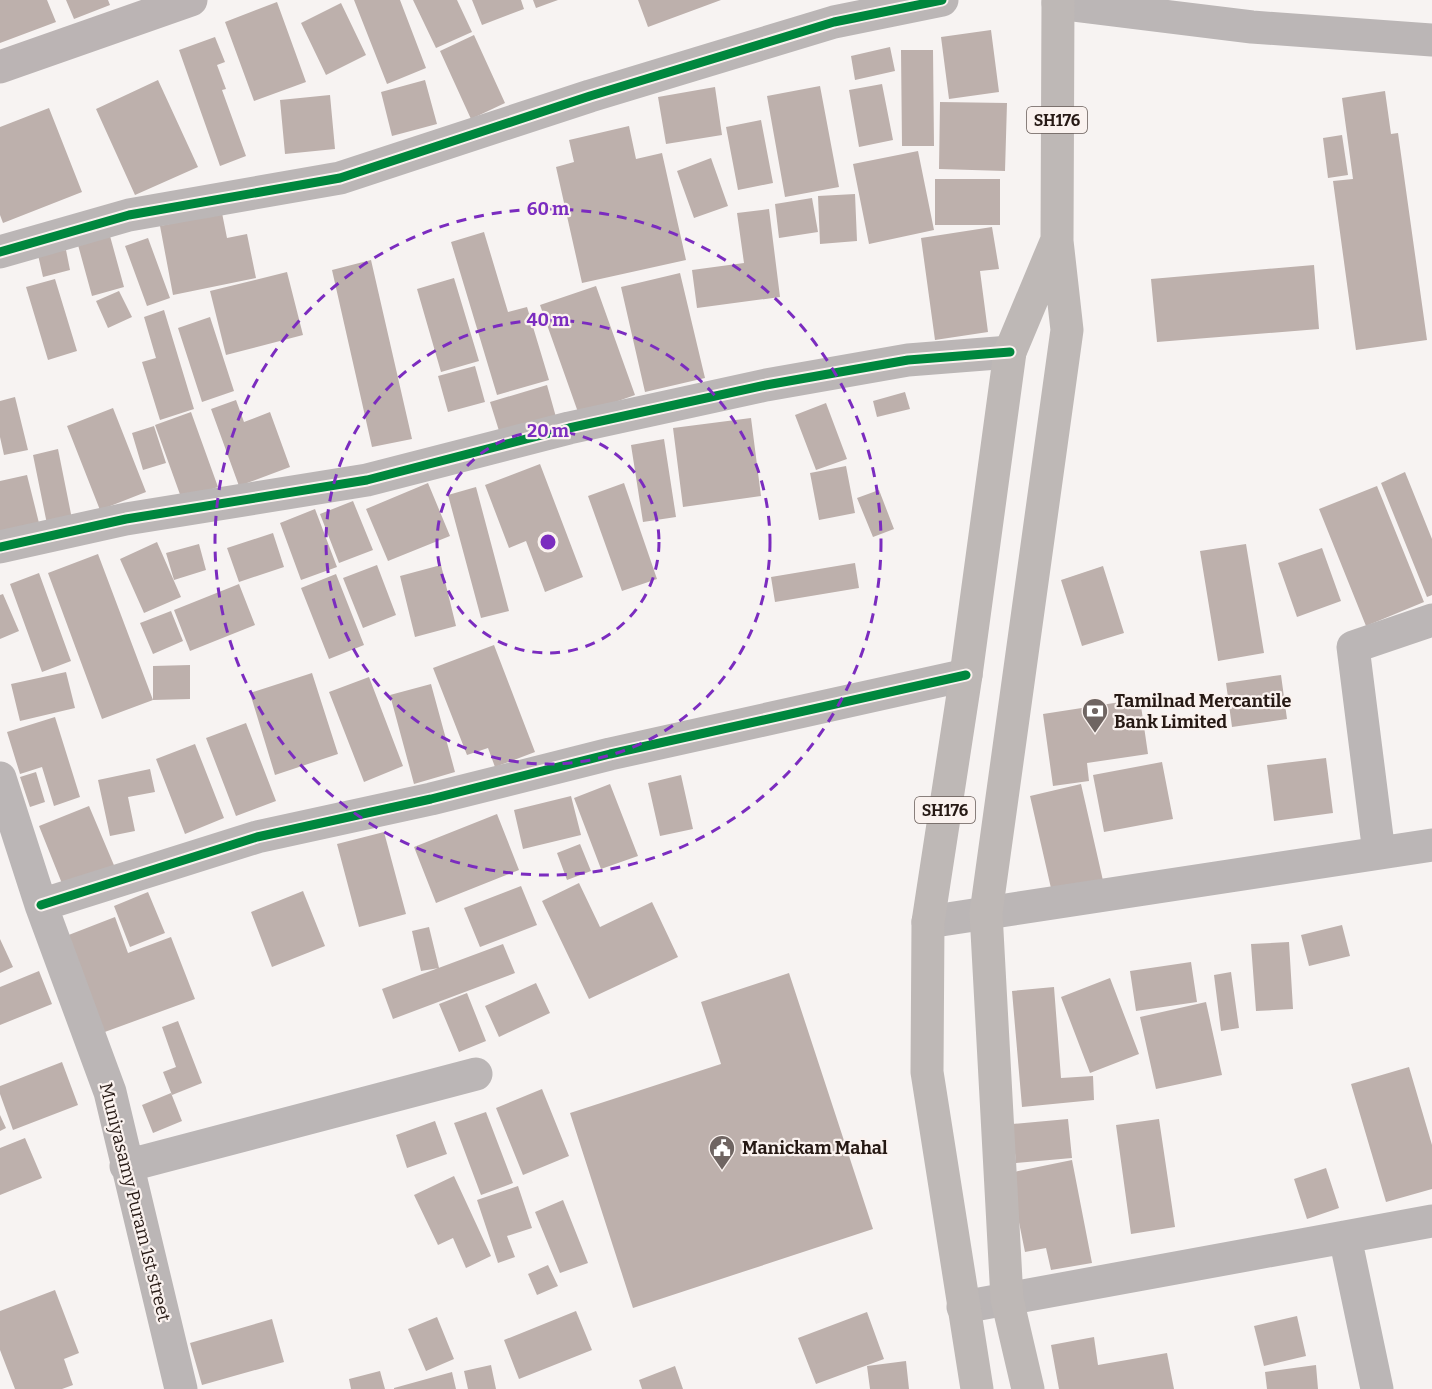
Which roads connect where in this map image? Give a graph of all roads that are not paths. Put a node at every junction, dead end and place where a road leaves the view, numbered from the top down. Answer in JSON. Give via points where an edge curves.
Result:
{"nodes":[{"id":1,"x":191,"y":0,"type":"edge"},
{"id":2,"x":942,"y":0,"type":"edge"},
{"id":3,"x":1058,"y":2,"type":"edge"},
{"id":4,"x":1432,"y":40,"type":"edge"},
{"id":5,"x":0,"y":67,"type":"edge"},
{"id":6,"x":1057,"y":241,"type":"junction"},
{"id":7,"x":0,"y":252,"type":"edge"},
{"id":8,"x":1010,"y":352,"type":"junction"},
{"id":9,"x":0,"y":547,"type":"edge"},
{"id":10,"x":1432,"y":620,"type":"edge"},
{"id":11,"x":966,"y":675,"type":"junction"},
{"id":12,"x":0,"y":778,"type":"edge"},
{"id":13,"x":1432,"y":845,"type":"edge"},
{"id":14,"x":1379,"y":853,"type":"junction"},
{"id":15,"x":41,"y":905,"type":"junction"},
{"id":16,"x":986,"y":913,"type":"junction"},
{"id":17,"x":928,"y":922,"type":"junction"},
{"id":18,"x":476,"y":1074,"type":"dead end"},
{"id":19,"x":126,"y":1166,"type":"junction"},
{"id":20,"x":1432,"y":1221,"type":"edge"},
{"id":21,"x":1345,"y":1237,"type":"junction"},
{"id":22,"x":1007,"y":1299,"type":"junction"},
{"id":23,"x":963,"y":1307,"type":"junction"},
{"id":24,"x":181,"y":1389,"type":"edge"},
{"id":25,"x":977,"y":1389,"type":"edge"},
{"id":26,"x":1028,"y":1389,"type":"edge"},
{"id":27,"x":1377,"y":1389,"type":"edge"}],
"edges":[{"from":1,"to":5,"type":"main road"},
{"from":2,"to":7,"type":"street","via":[[834,22],[340,178],[129,215]]},
{"from":3,"to":4,"type":"street","via":[[1252,27]]},
{"from":3,"to":6,"type":"main road","number":"SH176"},
{"from":6,"to":8,"type":"main road","number":"SH176"},
{"from":6,"to":16,"type":"main road","via":[[1067,330]]},
{"from":8,"to":9,"type":"street","via":[[908,360],[766,385],[569,428],[367,480],[126,519]]},
{"from":8,"to":11,"type":"main road","number":"SH176"},
{"from":10,"to":14,"type":"street","via":[[1353,647]]},
{"from":11,"to":15,"type":"street","via":[[257,837]]},
{"from":11,"to":17,"type":"main road","number":"SH176"},
{"from":12,"to":15,"type":"street","name":"Muniyasamy Puram 1st street"},
{"from":13,"to":14,"type":"street"},
{"from":14,"to":16,"type":"street"},
{"from":15,"to":19,"type":"street","name":"Muniyasamy Puram 1st street","via":[[110,1092]]},
{"from":16,"to":17,"type":"street"},
{"from":16,"to":22,"type":"main road"},
{"from":17,"to":23,"type":"main road","number":"SH176","via":[[927,1072]]},
{"from":18,"to":19,"type":"street"},
{"from":19,"to":24,"type":"street","name":"Muniyasamy Puram 1st street"},
{"from":20,"to":21,"type":"street"},
{"from":21,"to":22,"type":"street"},
{"from":21,"to":27,"type":"street"},
{"from":22,"to":23,"type":"street"},
{"from":22,"to":26,"type":"main road"},
{"from":23,"to":25,"type":"main road","number":"SH176"}]}
